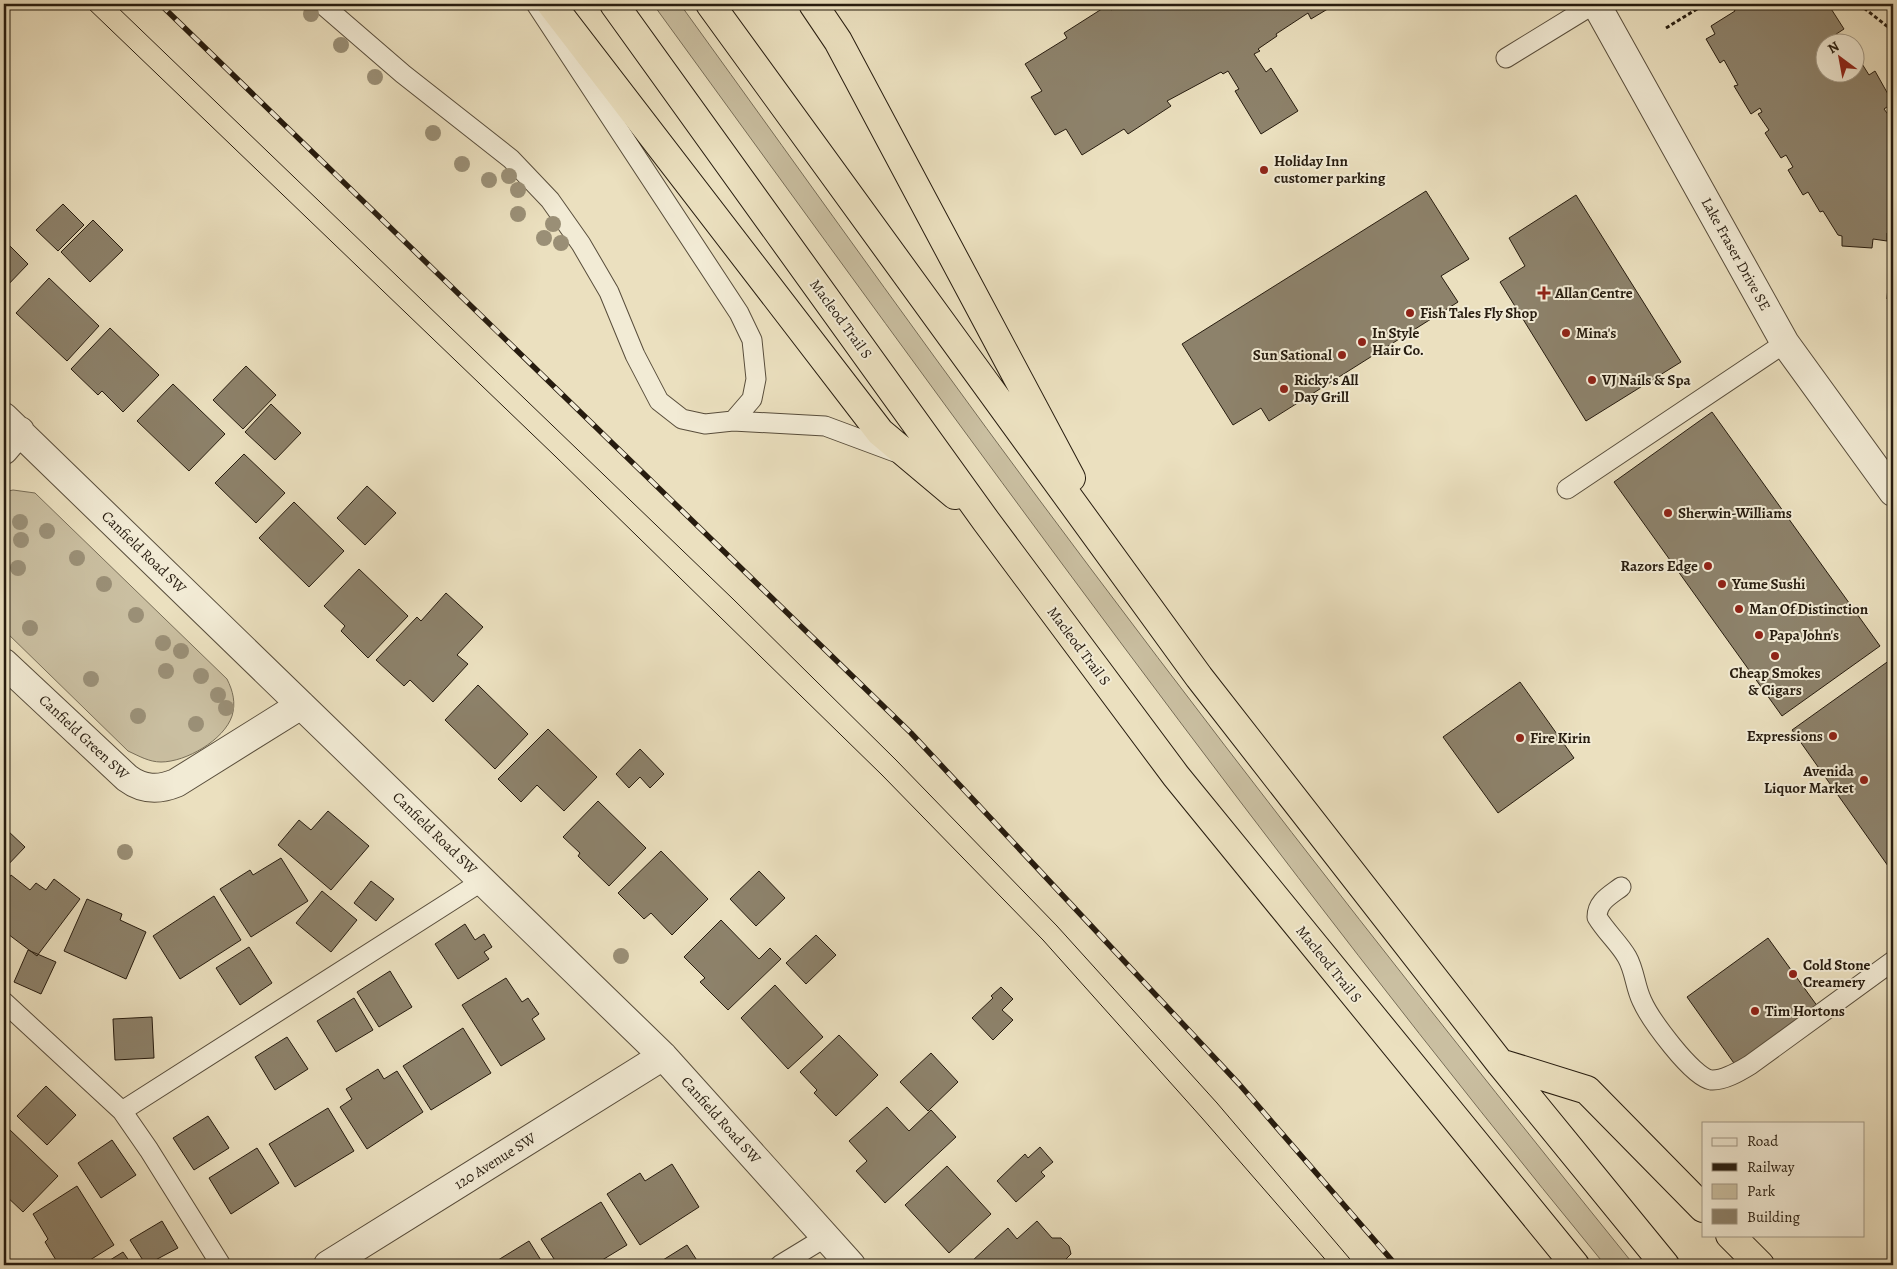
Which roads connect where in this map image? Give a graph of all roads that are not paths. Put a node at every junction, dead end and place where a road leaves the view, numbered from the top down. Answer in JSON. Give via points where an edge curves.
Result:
{"nodes":[{"id":1,"x":322,"y":4,"type":"edge"},
{"id":2,"x":536,"y":4,"type":"edge"},
{"id":3,"x":551,"y":4,"type":"edge"},
{"id":4,"x":614,"y":4,"type":"edge"},
{"id":5,"x":710,"y":4,"type":"edge"},
{"id":6,"x":813,"y":4,"type":"edge"},
{"id":7,"x":1595,"y":4,"type":"edge"},
{"id":8,"x":1506,"y":58,"type":"dead end"},
{"id":9,"x":1785,"y":343,"type":"junction"},
{"id":10,"x":733,"y":421,"type":"junction"},
{"id":11,"x":9,"y":432,"type":"edge"},
{"id":12,"x":911,"y":458,"type":"junction"},
{"id":13,"x":1567,"y":489,"type":"dead end"},
{"id":14,"x":1893,"y":492,"type":"edge"},
{"id":15,"x":986,"y":521,"type":"junction"},
{"id":16,"x":1120,"y":569,"type":"junction"},
{"id":17,"x":4,"y":663,"type":"edge"},
{"id":18,"x":301,"y":705,"type":"junction"},
{"id":19,"x":484,"y":880,"type":"junction"},
{"id":20,"x":1620,"y":887,"type":"dead end"},
{"id":21,"x":1893,"y":961,"type":"edge"},
{"id":22,"x":4,"y":1002,"type":"edge"},
{"id":23,"x":663,"y":1056,"type":"junction"},
{"id":24,"x":1500,"y":1064,"type":"junction"},
{"id":25,"x":122,"y":1111,"type":"junction"},
{"id":26,"x":1702,"y":1207,"type":"edge"},
{"id":27,"x":826,"y":1236,"type":"junction"},
{"id":28,"x":1731,"y":1236,"type":"edge"},
{"id":29,"x":221,"y":1265,"type":"edge"},
{"id":30,"x":328,"y":1265,"type":"edge"},
{"id":31,"x":780,"y":1265,"type":"edge"},
{"id":32,"x":851,"y":1265,"type":"edge"},
{"id":33,"x":1574,"y":1265,"type":"edge"},
{"id":34,"x":1665,"y":1265,"type":"edge"},
{"id":35,"x":1760,"y":1265,"type":"edge"}],
"edges":[{"from":1,"to":10,"type":"lane","via":[[511,160],[550,200],[609,292],[635,356],[659,401],[682,419],[705,424]]},
{"from":2,"to":10,"type":"lane","via":[[739,313],[752,340],[756,379],[752,399]]},
{"from":3,"to":12,"type":"highway","via":[[880,432]]},
{"from":4,"to":15,"type":"highway","name":"Macleod Trail S"},
{"from":5,"to":16,"type":"highway"},
{"from":6,"to":16,"type":"highway","via":[[838,41]]},
{"from":7,"to":8,"type":"lane"},
{"from":7,"to":9,"type":"street","name":"Lake Fraser Drive SE"},
{"from":9,"to":13,"type":"lane"},
{"from":9,"to":14,"type":"street","name":"Lake Fraser Drive SE"},
{"from":10,"to":12,"type":"lane","via":[[825,426]]},
{"from":11,"to":18,"type":"street","name":"Canfield Road SW"},
{"from":12,"to":15,"type":"highway"},
{"from":15,"to":33,"type":"highway","name":"Macleod Trail S","via":[[1176,776]]},
{"from":16,"to":24,"type":"highway","via":[[1199,677]]},
{"from":17,"to":18,"type":"street","name":"Canfield Green SW","via":[[127,778],[135,784],[152,788],[162,789],[176,783]]},
{"from":18,"to":19,"type":"street","name":"Canfield Road SW"},
{"from":19,"to":23,"type":"street","name":"Canfield Road SW"},
{"from":19,"to":25,"type":"lane"},
{"from":20,"to":21,"type":"lane","via":[[1602,902],[1597,909],[1597,917],[1627,957],[1649,1013],[1692,1069],[1712,1080],[1750,1065]]},
{"from":22,"to":25,"type":"lane"},
{"from":23,"to":27,"type":"street","name":"Canfield Road SW"},
{"from":23,"to":30,"type":"street","name":"120 Avenue SW"},
{"from":24,"to":26,"type":"highway","via":[[1587,1090]]},
{"from":24,"to":34,"type":"highway"},
{"from":25,"to":29,"type":"lane"},
{"from":27,"to":31,"type":"lane"},
{"from":27,"to":32,"type":"street","name":"Canfield Road SW"},
{"from":28,"to":35,"type":"highway"}]}
